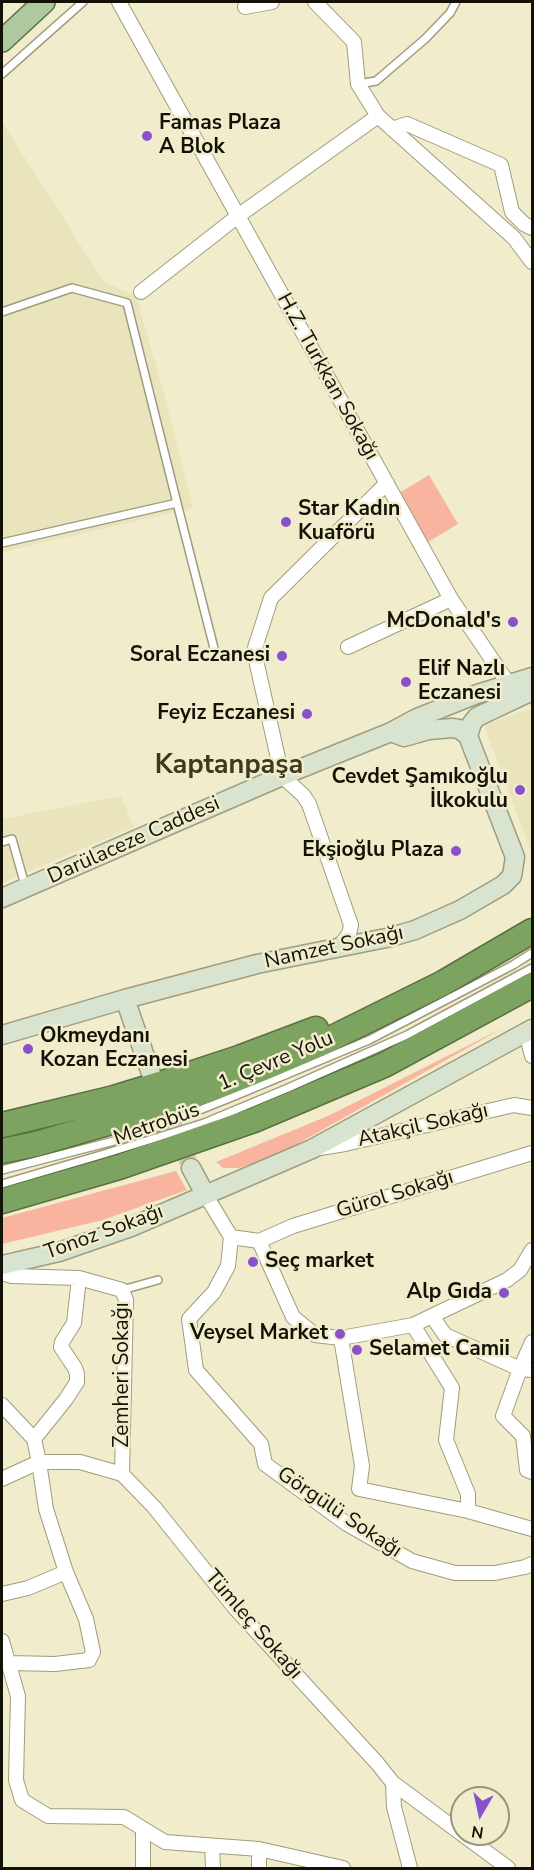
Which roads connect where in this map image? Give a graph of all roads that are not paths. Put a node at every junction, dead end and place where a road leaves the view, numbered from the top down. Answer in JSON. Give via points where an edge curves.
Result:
{"nodes":[{"id":1,"x":44,"y":2,"type":"edge"},
{"id":2,"x":83,"y":2,"type":"edge"},
{"id":3,"x":119,"y":2,"type":"edge"},
{"id":4,"x":272,"y":2,"type":"edge"},
{"id":5,"x":315,"y":2,"type":"edge"},
{"id":6,"x":456,"y":2,"type":"edge"},
{"id":7,"x":245,"y":7,"type":"dead end"},
{"id":8,"x":2,"y":41,"type":"edge"},
{"id":9,"x":2,"y":74,"type":"edge"},
{"id":10,"x":358,"y":84,"type":"junction"},
{"id":11,"x":378,"y":116,"type":"junction"},
{"id":12,"x":392,"y":129,"type":"junction"},
{"id":13,"x":238,"y":216,"type":"junction"},
{"id":14,"x":532,"y":228,"type":"edge"},
{"id":15,"x":532,"y":262,"type":"edge"},
{"id":16,"x":141,"y":292,"type":"dead end"},
{"id":17,"x":2,"y":312,"type":"edge"},
{"id":18,"x":387,"y":483,"type":"junction"},
{"id":19,"x":177,"y":503,"type":"junction"},
{"id":20,"x":2,"y":543,"type":"edge"},
{"id":21,"x":451,"y":599,"type":"junction"},
{"id":22,"x":348,"y":647,"type":"dead end"},
{"id":23,"x":216,"y":656,"type":"dead end"},
{"id":24,"x":532,"y":677,"type":"edge"},
{"id":25,"x":508,"y":683,"type":"junction"},
{"id":26,"x":532,"y":691,"type":"edge"},
{"id":27,"x":391,"y":732,"type":"junction"},
{"id":28,"x":468,"y":736,"type":"junction"},
{"id":29,"x":282,"y":776,"type":"junction"},
{"id":30,"x":2,"y":842,"type":"edge"},
{"id":31,"x":26,"y":888,"type":"junction"},
{"id":32,"x":2,"y":894,"type":"edge"},
{"id":33,"x":532,"y":931,"type":"edge"},
{"id":34,"x":339,"y":947,"type":"junction"},
{"id":35,"x":521,"y":949,"type":"edge"},
{"id":36,"x":532,"y":968,"type":"edge"},
{"id":37,"x":532,"y":985,"type":"edge"},
{"id":38,"x":125,"y":999,"type":"junction"},
{"id":39,"x":530,"y":1032,"type":"edge"},
{"id":40,"x":2,"y":1035,"type":"edge"},
{"id":41,"x":532,"y":1056,"type":"edge"},
{"id":42,"x":154,"y":1082,"type":"tunnel mouth"},
{"id":43,"x":532,"y":1108,"type":"edge"},
{"id":44,"x":2,"y":1125,"type":"edge"},
{"id":45,"x":312,"y":1149,"type":"junction"},
{"id":46,"x":2,"y":1151,"type":"edge"},
{"id":47,"x":532,"y":1152,"type":"edge"},
{"id":48,"x":191,"y":1168,"type":"tunnel mouth"},
{"id":49,"x":2,"y":1170,"type":"edge"},
{"id":50,"x":2,"y":1184,"type":"edge"},
{"id":51,"x":205,"y":1194,"type":"junction"},
{"id":52,"x":2,"y":1201,"type":"edge"},
{"id":53,"x":231,"y":1237,"type":"junction"},
{"id":54,"x":259,"y":1241,"type":"junction"},
{"id":55,"x":532,"y":1250,"type":"edge"},
{"id":56,"x":2,"y":1265,"type":"edge"},
{"id":57,"x":2,"y":1273,"type":"edge"},
{"id":58,"x":80,"y":1278,"type":"junction"},
{"id":59,"x":158,"y":1280,"type":"dead end"},
{"id":60,"x":122,"y":1290,"type":"junction"},
{"id":61,"x":432,"y":1316,"type":"junction"},
{"id":62,"x":413,"y":1325,"type":"junction"},
{"id":63,"x":341,"y":1338,"type":"junction"},
{"id":64,"x":532,"y":1341,"type":"edge"},
{"id":65,"x":526,"y":1370,"type":"edge"},
{"id":66,"x":2,"y":1405,"type":"edge"},
{"id":67,"x":34,"y":1438,"type":"junction"},
{"id":68,"x":39,"y":1462,"type":"junction"},
{"id":69,"x":532,"y":1472,"type":"edge"},
{"id":70,"x":122,"y":1474,"type":"junction"},
{"id":71,"x":2,"y":1479,"type":"edge"},
{"id":72,"x":468,"y":1511,"type":"junction"},
{"id":73,"x":532,"y":1529,"type":"edge"},
{"id":74,"x":532,"y":1564,"type":"edge"},
{"id":75,"x":66,"y":1572,"type":"junction"},
{"id":76,"x":2,"y":1594,"type":"edge"},
{"id":77,"x":2,"y":1641,"type":"edge"},
{"id":78,"x":9,"y":1663,"type":"junction"},
{"id":79,"x":393,"y":1783,"type":"junction"},
{"id":80,"x":142,"y":1829,"type":"junction"},
{"id":81,"x":212,"y":1846,"type":"junction"},
{"id":82,"x":258,"y":1849,"type":"junction"},
{"id":83,"x":143,"y":1869,"type":"edge"},
{"id":84,"x":213,"y":1869,"type":"edge"},
{"id":85,"x":259,"y":1869,"type":"edge"},
{"id":86,"x":342,"y":1869,"type":"edge"},
{"id":87,"x":410,"y":1869,"type":"edge"},
{"id":88,"x":508,"y":1869,"type":"edge"}],
"edges":[{"from":1,"to":8,"type":"main road"},
{"from":2,"to":9,"type":"lane"},
{"from":3,"to":13,"type":"street","name":"H.Z. Turkkan Sokağı"},
{"from":4,"to":7,"type":"street"},
{"from":5,"to":10,"type":"street","via":[[354,42]]},
{"from":6,"to":10,"type":"lane","via":[[417,46],[376,81]]},
{"from":10,"to":11,"type":"street"},
{"from":11,"to":12,"type":"street"},
{"from":11,"to":13,"type":"street"},
{"from":12,"to":14,"type":"street","via":[[407,124],[501,165],[512,212]]},
{"from":12,"to":15,"type":"street","via":[[514,238]]},
{"from":13,"to":16,"type":"street"},
{"from":13,"to":18,"type":"street","name":"H.Z. Turkkan Sokağı"},
{"from":17,"to":19,"type":"lane","via":[[72,288],[127,303]]},
{"from":18,"to":21,"type":"street","name":"H.Z. Turkkan Sokağı"},
{"from":18,"to":29,"type":"street","via":[[272,598],[254,651]]},
{"from":19,"to":20,"type":"lane"},
{"from":19,"to":23,"type":"lane"},
{"from":21,"to":22,"type":"street"},
{"from":21,"to":25,"type":"street","name":"H.Z. Turkkan Sokağı"},
{"from":24,"to":25,"type":"main road","name":"Darülaceze Caddesi"},
{"from":25,"to":27,"type":"main road","name":"Darülaceze Caddesi"},
{"from":26,"to":28,"type":"main road","via":[[477,717]]},
{"from":27,"to":28,"type":"main road","via":[[404,736],[452,728]]},
{"from":27,"to":29,"type":"main road","name":"Darülaceze Caddesi"},
{"from":28,"to":34,"type":"main road","name":"Namzet Sokağı","via":[[516,857],[512,876],[460,910],[415,930]]},
{"from":29,"to":31,"type":"main road","name":"Darülaceze Caddesi"},
{"from":29,"to":34,"type":"street","via":[[309,804],[345,903],[351,925]]},
{"from":30,"to":31,"type":"lane","via":[[12,839]]},
{"from":31,"to":32,"type":"main road","name":"Darülaceze Caddesi"},
{"from":33,"to":35,"type":"highway","name":"1. Çevre Yolu"},
{"from":34,"to":38,"type":"main road","name":"Namzet Sokağı"},
{"from":35,"to":44,"type":"highway","via":[[412,984],[336,1021],[240,1058],[114,1098]]},
{"from":35,"to":46,"type":"highway","name":"1. Çevre Yolu","via":[[318,1045],[206,1091]]},
{"from":35,"to":49,"type":"lane","name":"Metrobüs","via":[[474,986],[369,1040],[137,1135]]},
{"from":36,"to":50,"type":"lane","name":"Metrobüs","via":[[407,1035],[204,1123]]},
{"from":37,"to":52,"type":"highway","via":[[384,1065],[254,1120]]},
{"from":38,"to":40,"type":"main road","name":"Namzet Sokağı"},
{"from":38,"to":42,"type":"main road"},
{"from":39,"to":41,"type":"street"},
{"from":39,"to":45,"type":"main road","name":"Tonoz Sokağı"},
{"from":43,"to":45,"type":"street","name":"Atakçil Sokağı","via":[[514,1105]]},
{"from":45,"to":51,"type":"main road","name":"Tonoz Sokağı"},
{"from":47,"to":54,"type":"street","name":"Gürol Sokağı","via":[[293,1226]]},
{"from":48,"to":51,"type":"main road"},
{"from":51,"to":53,"type":"street"},
{"from":51,"to":56,"type":"main road","name":"Tonoz Sokağı","via":[[131,1227],[59,1252]]},
{"from":53,"to":54,"type":"street"},
{"from":53,"to":74,"type":"street","name":"Görgülü Sokağı","via":[[228,1266],[214,1292],[189,1319],[196,1370],[261,1444],[266,1464],[347,1524],[411,1561],[455,1574],[495,1574]]},
{"from":54,"to":63,"type":"street","via":[[293,1317],[315,1335]]},
{"from":55,"to":61,"type":"street","via":[[520,1270],[507,1280]]},
{"from":57,"to":58,"type":"street","name":"Zemheri Sokağı"},
{"from":58,"to":60,"type":"street","name":"Zemheri Sokağı"},
{"from":58,"to":67,"type":"street","via":[[74,1323],[61,1347],[75,1368],[77,1382]]},
{"from":59,"to":60,"type":"lane"},
{"from":60,"to":70,"type":"street","name":"Zemheri Sokağı","via":[[126,1300]]},
{"from":61,"to":62,"type":"street"},
{"from":61,"to":65,"type":"street","via":[[445,1335]]},
{"from":62,"to":63,"type":"street"},
{"from":62,"to":72,"type":"street","via":[[452,1389],[446,1440],[468,1494]]},
{"from":63,"to":72,"type":"street","via":[[362,1466],[359,1489]]},
{"from":64,"to":65,"type":"street"},
{"from":65,"to":69,"type":"street","via":[[503,1416],[524,1436],[527,1470]]},
{"from":66,"to":67,"type":"street"},
{"from":67,"to":68,"type":"street"},
{"from":68,"to":70,"type":"street","name":"Tümleç Sokağı","via":[[80,1462]]},
{"from":68,"to":71,"type":"street"},
{"from":68,"to":75,"type":"street","via":[[46,1509]]},
{"from":70,"to":79,"type":"street","name":"Tümleç Sokağı","via":[[154,1507],[235,1608]]},
{"from":72,"to":73,"type":"street"},
{"from":75,"to":76,"type":"street"},
{"from":75,"to":78,"type":"street","via":[[86,1619],[93,1652],[89,1660]]},
{"from":77,"to":78,"type":"street"},
{"from":78,"to":80,"type":"street","via":[[18,1696],[16,1780],[22,1800],[48,1816],[124,1817]]},
{"from":79,"to":87,"type":"street","via":[[394,1807]]},
{"from":79,"to":88,"type":"street","name":"Tümleç Sokağı"},
{"from":80,"to":81,"type":"street","via":[[165,1842]]},
{"from":80,"to":83,"type":"street"},
{"from":81,"to":82,"type":"street"},
{"from":81,"to":84,"type":"street"},
{"from":82,"to":85,"type":"street"},
{"from":82,"to":86,"type":"street"}]}
